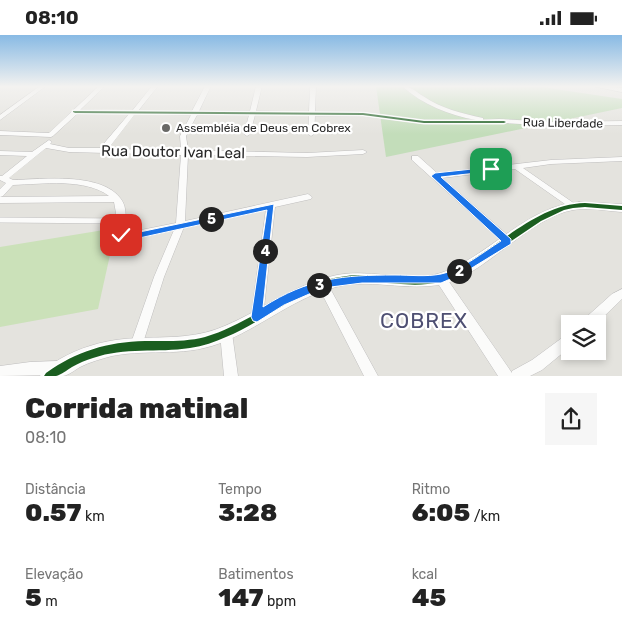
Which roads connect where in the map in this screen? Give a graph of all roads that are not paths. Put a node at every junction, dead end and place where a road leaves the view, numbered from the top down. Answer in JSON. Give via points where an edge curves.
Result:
{"nodes":[{"id":1,"x":21,"y":102,"type":"edge"},
{"id":2,"x":85,"y":102,"type":"edge"},
{"id":3,"x":142,"y":102,"type":"edge"},
{"id":4,"x":201,"y":102,"type":"edge"},
{"id":5,"x":255,"y":102,"type":"edge"},
{"id":6,"x":312,"y":102,"type":"edge"},
{"id":7,"x":426,"y":102,"type":"edge"},
{"id":8,"x":75,"y":112,"type":"junction"},
{"id":9,"x":134,"y":112,"type":"junction"},
{"id":10,"x":196,"y":112,"type":"junction"},
{"id":11,"x":253,"y":112,"type":"junction"},
{"id":12,"x":312,"y":113,"type":"junction"},
{"id":13,"x":2,"y":116,"type":"edge"},
{"id":14,"x":504,"y":122,"type":"junction"},
{"id":15,"x":622,"y":123,"type":"edge"},
{"id":16,"x":1,"y":133,"type":"edge"},
{"id":17,"x":311,"y":134,"type":"dead end"},
{"id":18,"x":51,"y":135,"type":"junction"},
{"id":19,"x":247,"y":135,"type":"dead end"},
{"id":20,"x":47,"y":146,"type":"junction"},
{"id":21,"x":103,"y":150,"type":"junction"},
{"id":22,"x":363,"y":151,"type":"dead end"},
{"id":23,"x":184,"y":152,"type":"junction"},
{"id":24,"x":0,"y":153,"type":"edge"},
{"id":25,"x":33,"y":154,"type":"junction"},
{"id":26,"x":415,"y":158,"type":"dead end"},
{"id":27,"x":622,"y":159,"type":"edge"},
{"id":28,"x":516,"y":166,"type":"junction"},
{"id":29,"x":435,"y":176,"type":"junction"},
{"id":30,"x":5,"y":180,"type":"edge"},
{"id":31,"x":0,"y":193,"type":"edge"},
{"id":32,"x":308,"y":197,"type":"dead end"},
{"id":33,"x":117,"y":199,"type":"junction"},
{"id":34,"x":0,"y":200,"type":"edge"},
{"id":35,"x":271,"y":206,"type":"junction"},
{"id":36,"x":572,"y":206,"type":"junction"},
{"id":37,"x":622,"y":208,"type":"edge"},
{"id":38,"x":0,"y":220,"type":"edge"},
{"id":39,"x":121,"y":226,"type":"junction"},
{"id":40,"x":180,"y":226,"type":"junction"},
{"id":41,"x":508,"y":241,"type":"junction"},
{"id":42,"x":441,"y":279,"type":"junction"},
{"id":43,"x":322,"y":284,"type":"junction"},
{"id":44,"x":622,"y":294,"type":"edge"},
{"id":45,"x":597,"y":315,"type":"edge"},
{"id":46,"x":257,"y":317,"type":"junction"},
{"id":47,"x":226,"y":333,"type":"junction"},
{"id":48,"x":136,"y":346,"type":"junction"},
{"id":49,"x":561,"y":347,"type":"edge"},
{"id":50,"x":61,"y":370,"type":"edge"},
{"id":51,"x":0,"y":373,"type":"edge"},
{"id":52,"x":230,"y":376,"type":"edge"},
{"id":53,"x":371,"y":376,"type":"edge"},
{"id":54,"x":506,"y":376,"type":"edge"},
{"id":55,"x":518,"y":376,"type":"edge"}],
"edges":[{"from":1,"to":13,"type":"street"},
{"from":2,"to":8,"type":"street"},
{"from":3,"to":9,"type":"street"},
{"from":4,"to":10,"type":"street"},
{"from":5,"to":11,"type":"street"},
{"from":6,"to":12,"type":"street"},
{"from":7,"to":14,"type":"street","via":[[442,110]]},
{"from":8,"to":9,"type":"street"},
{"from":8,"to":18,"type":"street"},
{"from":9,"to":10,"type":"street"},
{"from":9,"to":21,"type":"street"},
{"from":10,"to":11,"type":"street"},
{"from":10,"to":23,"type":"street","via":[[184,133]]},
{"from":11,"to":12,"type":"street"},
{"from":11,"to":19,"type":"street"},
{"from":12,"to":14,"type":"street","via":[[363,114],[446,123]]},
{"from":12,"to":17,"type":"street"},
{"from":14,"to":15,"type":"street","name":"Rua Liberdade"},
{"from":16,"to":18,"type":"street"},
{"from":18,"to":20,"type":"street"},
{"from":20,"to":21,"type":"street","name":"Rua Doutor Ivan Leal"},
{"from":20,"to":25,"type":"street"},
{"from":21,"to":23,"type":"street","name":"Rua Doutor Ivan Leal"},
{"from":22,"to":23,"type":"street","name":"Rua Doutor Ivan Leal","via":[[307,155]]},
{"from":23,"to":40,"type":"street"},
{"from":24,"to":25,"type":"street"},
{"from":25,"to":30,"type":"street"},
{"from":26,"to":29,"type":"street"},
{"from":27,"to":28,"type":"street"},
{"from":28,"to":29,"type":"street"},
{"from":28,"to":36,"type":"street"},
{"from":29,"to":41,"type":"street"},
{"from":30,"to":31,"type":"street"},
{"from":30,"to":33,"type":"street","via":[[90,185],[113,193]]},
{"from":32,"to":35,"type":"street"},
{"from":33,"to":34,"type":"street"},
{"from":33,"to":39,"type":"street"},
{"from":35,"to":40,"type":"street"},
{"from":35,"to":46,"type":"street"},
{"from":36,"to":37,"type":"street"},
{"from":36,"to":41,"type":"street","via":[[548,214]]},
{"from":38,"to":39,"type":"lane"},
{"from":39,"to":40,"type":"street","via":[[121,235],[126,237]]},
{"from":40,"to":48,"type":"street"},
{"from":41,"to":42,"type":"street","via":[[459,272]]},
{"from":42,"to":43,"type":"street","via":[[362,279]]},
{"from":42,"to":54,"type":"street"},
{"from":43,"to":46,"type":"street","via":[[287,298]]},
{"from":43,"to":53,"type":"street"},
{"from":44,"to":45,"type":"street"},
{"from":46,"to":47,"type":"street"},
{"from":47,"to":48,"type":"street","via":[[183,345]]},
{"from":47,"to":52,"type":"street"},
{"from":48,"to":50,"type":"street","via":[[102,350]]},
{"from":49,"to":55,"type":"street"},
{"from":50,"to":51,"type":"street","via":[[30,369]]}]}
